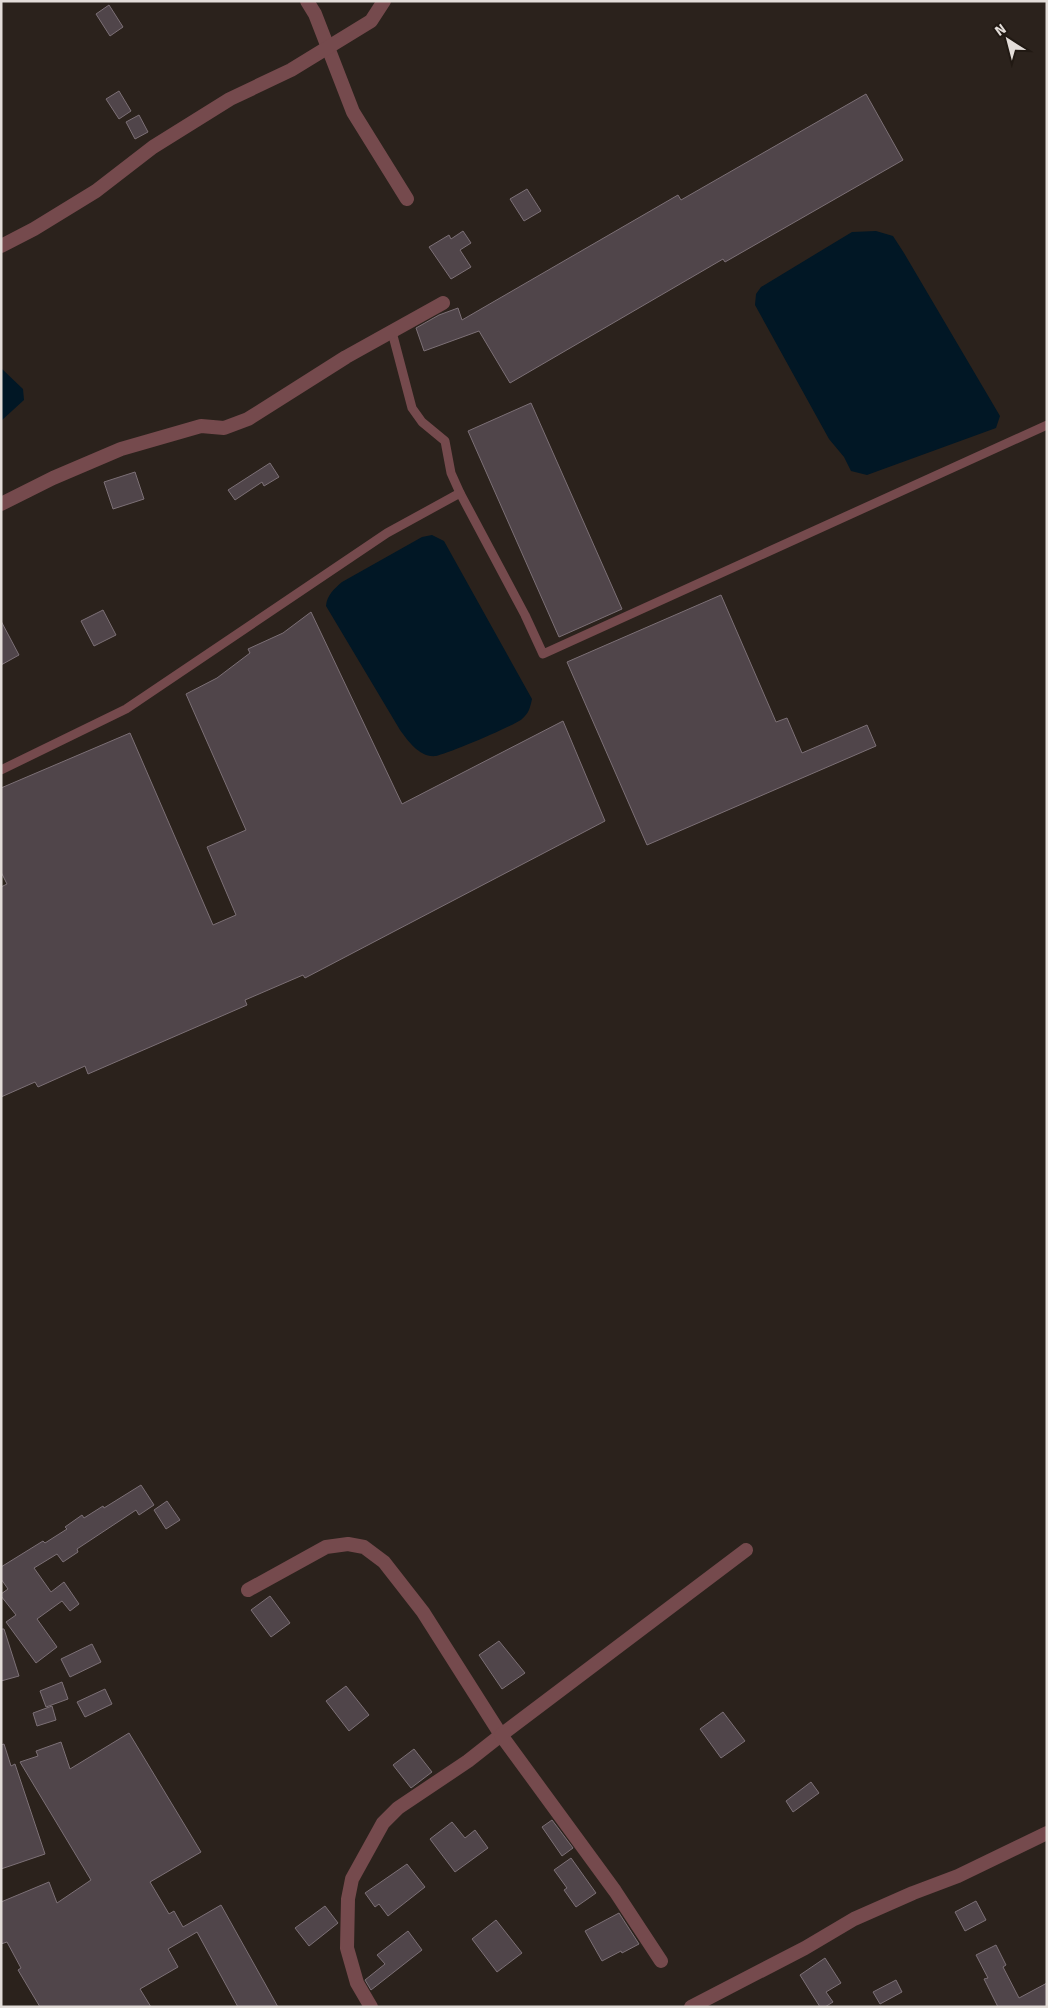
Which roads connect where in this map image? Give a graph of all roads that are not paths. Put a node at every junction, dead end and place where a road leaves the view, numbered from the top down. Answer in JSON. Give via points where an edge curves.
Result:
{"nodes":[{"id":1,"x":307,"y":1,"type":"edge"},
{"id":2,"x":384,"y":1,"type":"edge"},
{"id":3,"x":328,"y":48,"type":"junction"},
{"id":4,"x":407,"y":199,"type":"dead end"},
{"id":5,"x":1,"y":246,"type":"edge"},
{"id":6,"x":443,"y":303,"type":"dead end"},
{"id":7,"x":392,"y":332,"type":"junction"},
{"id":8,"x":1047,"y":426,"type":"edge"},
{"id":9,"x":460,"y":493,"type":"junction"},
{"id":10,"x":1,"y":504,"type":"edge"},
{"id":11,"x":1,"y":770,"type":"edge"},
{"id":12,"x":746,"y":1550,"type":"dead end"},
{"id":13,"x":248,"y":1590,"type":"dead end"},
{"id":14,"x":501,"y":1735,"type":"junction"},
{"id":15,"x":1047,"y":1833,"type":"edge"},
{"id":16,"x":662,"y":1961,"type":"dead end"},
{"id":17,"x":371,"y":2007,"type":"edge"},
{"id":18,"x":691,"y":2007,"type":"edge"}],
"edges":[{"from":1,"to":3,"type":"street"},
{"from":2,"to":3,"type":"street","via":[[371,21]]},
{"from":3,"to":4,"type":"street","via":[[353,112]]},
{"from":3,"to":5,"type":"street","via":[[230,99],[153,147],[96,191]]},
{"from":6,"to":7,"type":"street"},
{"from":7,"to":9,"type":"lane","via":[[412,408],[422,422],[445,440],[450,473]]},
{"from":7,"to":10,"type":"street","via":[[248,419],[224,428],[201,426],[120,449]]},
{"from":8,"to":9,"type":"lane","via":[[543,654]]},
{"from":9,"to":11,"type":"lane","via":[[387,533],[126,709]]},
{"from":12,"to":14,"type":"street"},
{"from":13,"to":14,"type":"street","via":[[326,1547],[364,1546],[384,1562],[423,1612]]},
{"from":14,"to":16,"type":"street","via":[[616,1891]]},
{"from":14,"to":17,"type":"street","via":[[468,1762],[398,1808],[383,1823],[352,1879],[348,1899],[347,1948],[358,1982]]},
{"from":15,"to":18,"type":"street","via":[[958,1876],[854,1919]]}]}
